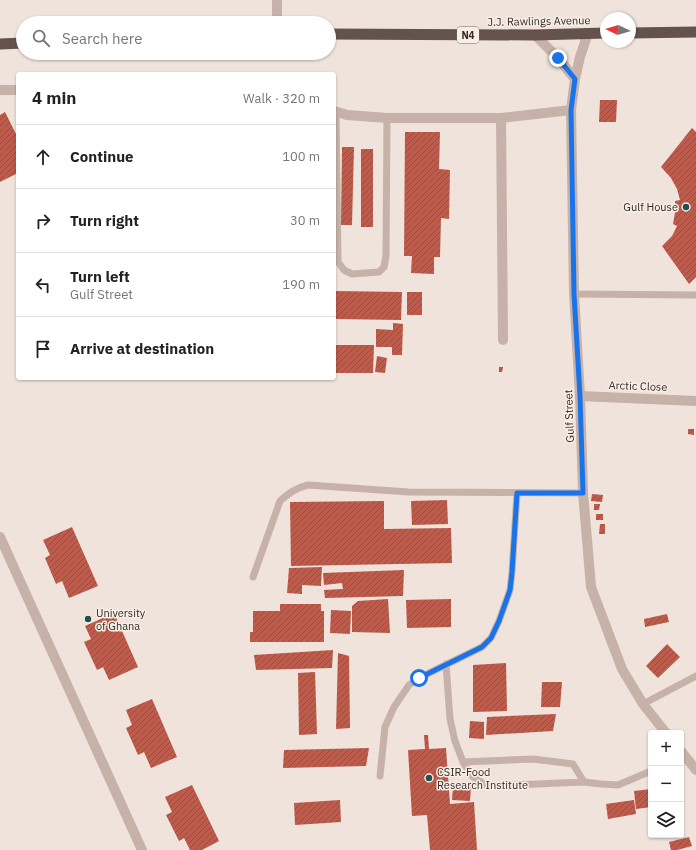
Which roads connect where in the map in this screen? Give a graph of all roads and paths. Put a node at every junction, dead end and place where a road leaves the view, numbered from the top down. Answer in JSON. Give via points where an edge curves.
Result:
{"nodes":[{"id":1,"x":277,"y":0,"type":"edge"},
{"id":2,"x":277,"y":16,"type":"edge"},
{"id":3,"x":696,"y":32,"type":"edge"},
{"id":4,"x":588,"y":33,"type":"junction"},
{"id":5,"x":600,"y":33,"type":"edge"},
{"id":6,"x":636,"y":33,"type":"edge"},
{"id":7,"x":336,"y":34,"type":"edge"},
{"id":8,"x":534,"y":35,"type":"junction"},
{"id":9,"x":16,"y":43,"type":"edge"},
{"id":10,"x":0,"y":44,"type":"edge"},
{"id":11,"x":575,"y":79,"type":"junction"},
{"id":12,"x":0,"y":90,"type":"edge"},
{"id":13,"x":16,"y":90,"type":"edge"},
{"id":14,"x":571,"y":110,"type":"junction"},
{"id":15,"x":336,"y":111,"type":"edge"},
{"id":16,"x":387,"y":118,"type":"junction"},
{"id":17,"x":501,"y":118,"type":"junction"},
{"id":18,"x":336,"y":161,"type":"edge"},
{"id":19,"x":574,"y":294,"type":"junction"},
{"id":20,"x":696,"y":295,"type":"edge"},
{"id":21,"x":503,"y":340,"type":"dead end"},
{"id":22,"x":580,"y":396,"type":"junction"},
{"id":23,"x":696,"y":401,"type":"edge"},
{"id":24,"x":517,"y":493,"type":"junction"},
{"id":25,"x":583,"y":493,"type":"junction"},
{"id":26,"x":0,"y":537,"type":"edge"},
{"id":27,"x":253,"y":577,"type":"dead end"},
{"id":28,"x":446,"y":664,"type":"junction"},
{"id":29,"x":696,"y":676,"type":"edge"},
{"id":30,"x":643,"y":704,"type":"junction"},
{"id":31,"x":664,"y":730,"type":"edge"},
{"id":32,"x":684,"y":757,"type":"edge"},
{"id":33,"x":463,"y":762,"type":"junction"},
{"id":34,"x":696,"y":770,"type":"edge"},
{"id":35,"x":648,"y":772,"type":"edge"},
{"id":36,"x":380,"y":776,"type":"dead end"},
{"id":37,"x":584,"y":782,"type":"junction"},
{"id":38,"x":142,"y":850,"type":"edge"}],
"edges":[{"from":1,"to":2,"type":"street"},
{"from":3,"to":6,"type":"highway"},
{"from":4,"to":5,"type":"highway","name":"J.J. Rawlings Avenue","number":"N4"},
{"from":4,"to":8,"type":"highway","name":"J.J. Rawlings Avenue","number":"N4"},
{"from":4,"to":11,"type":"street","name":"Gulf Street"},
{"from":7,"to":8,"type":"highway","name":"J.J. Rawlings Avenue","number":"N4"},
{"from":8,"to":11,"type":"street"},
{"from":9,"to":10,"type":"highway"},
{"from":11,"to":14,"type":"street","name":"Gulf Street"},
{"from":12,"to":13,"type":"street"},
{"from":14,"to":17,"type":"street"},
{"from":14,"to":19,"type":"street","name":"Gulf Street"},
{"from":15,"to":16,"type":"street","via":[[347,115]]},
{"from":16,"to":17,"type":"street"},
{"from":16,"to":18,"type":"lane","via":[[386,256],[384,267],[379,272],[352,274],[344,270],[338,262]]},
{"from":17,"to":21,"type":"street"},
{"from":19,"to":20,"type":"lane"},
{"from":19,"to":22,"type":"street","name":"Gulf Street"},
{"from":22,"to":23,"type":"street","name":"Arctic Close"},
{"from":22,"to":25,"type":"street","name":"Gulf Street"},
{"from":24,"to":25,"type":"lane"},
{"from":24,"to":27,"type":"lane","via":[[409,492],[308,485],[298,487],[280,501]]},
{"from":24,"to":28,"type":"lane","via":[[510,590],[499,621],[491,638],[482,647]]},
{"from":25,"to":30,"type":"street","name":"Gulf Street","via":[[590,587],[622,669]]},
{"from":26,"to":38,"type":"street"},
{"from":28,"to":33,"type":"lane","via":[[450,719]]},
{"from":28,"to":36,"type":"lane","via":[[409,685],[394,707],[385,727]]},
{"from":29,"to":30,"type":"lane"},
{"from":30,"to":31,"type":"street","name":"Gulf Street"},
{"from":32,"to":34,"type":"street"},
{"from":33,"to":37,"type":"lane","via":[[533,759],[573,764]]},
{"from":33,"to":37,"type":"lane","via":[[472,776],[487,786]]},
{"from":35,"to":37,"type":"lane","via":[[618,785]]}]}
